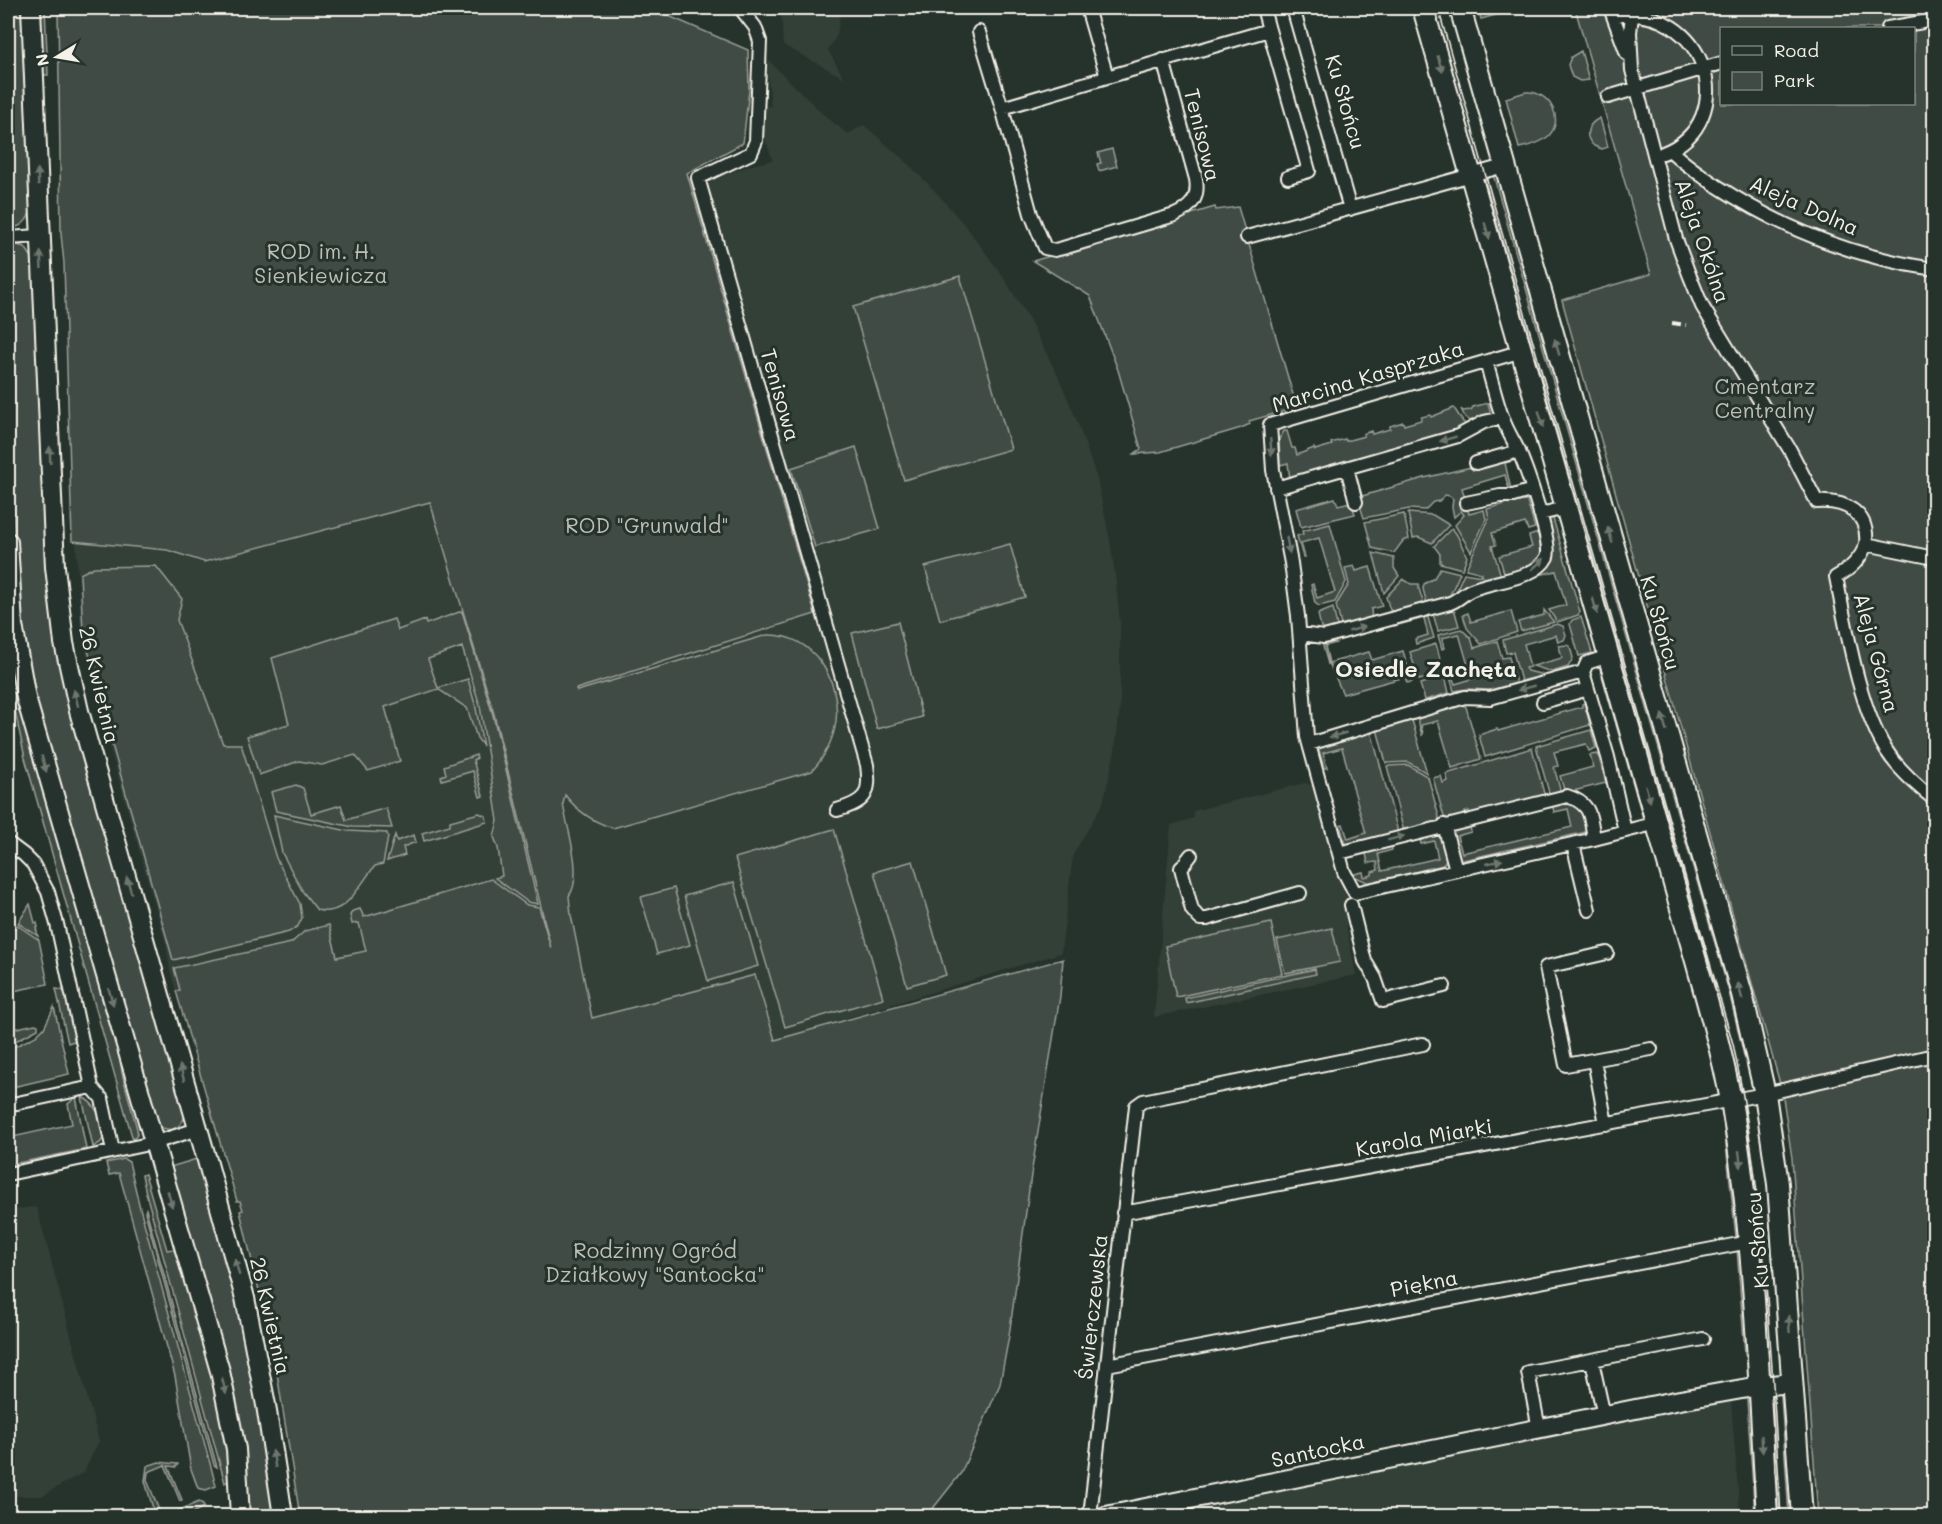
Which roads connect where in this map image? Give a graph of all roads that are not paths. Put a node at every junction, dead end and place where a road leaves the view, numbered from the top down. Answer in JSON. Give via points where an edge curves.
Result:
{"nodes":[{"id":1,"x":31,"y":8,"type":"edge"},
{"id":2,"x":741,"y":8,"type":"edge"},
{"id":3,"x":1087,"y":8,"type":"edge"},
{"id":4,"x":1263,"y":8,"type":"edge"},
{"id":5,"x":1293,"y":8,"type":"edge"},
{"id":6,"x":1423,"y":8,"type":"edge"},
{"id":7,"x":1460,"y":8,"type":"edge"},
{"id":8,"x":1632,"y":11,"type":"edge"},
{"id":9,"x":1612,"y":12,"type":"edge"},
{"id":10,"x":1935,"y":20,"type":"edge"},
{"id":11,"x":1894,"y":27,"type":"edge"},
{"id":12,"x":1269,"y":30,"type":"junction"},
{"id":13,"x":979,"y":32,"type":"dead end"},
{"id":14,"x":1163,"y":60,"type":"junction"},
{"id":15,"x":1720,"y":64,"type":"edge"},
{"id":16,"x":1703,"y":68,"type":"junction"},
{"id":17,"x":1632,"y":69,"type":"junction"},
{"id":18,"x":1107,"y":77,"type":"junction"},
{"id":19,"x":1637,"y":88,"type":"junction"},
{"id":20,"x":1608,"y":97,"type":"dead end"},
{"id":21,"x":1002,"y":108,"type":"junction"},
{"id":22,"x":1670,"y":150,"type":"junction"},
{"id":23,"x":1654,"y":156,"type":"junction"},
{"id":24,"x":1504,"y":166,"type":"junction"},
{"id":25,"x":1471,"y":175,"type":"junction"},
{"id":26,"x":1288,"y":177,"type":"dead end"},
{"id":27,"x":1350,"y":209,"type":"junction"},
{"id":28,"x":40,"y":236,"type":"junction"},
{"id":29,"x":1248,"y":237,"type":"dead end"},
{"id":30,"x":8,"y":238,"type":"edge"},
{"id":31,"x":1935,"y":269,"type":"edge"},
{"id":32,"x":1522,"y":351,"type":"junction"},
{"id":33,"x":1486,"y":362,"type":"junction"},
{"id":34,"x":1502,"y":418,"type":"junction"},
{"id":35,"x":1519,"y":451,"type":"junction"},
{"id":36,"x":1476,"y":463,"type":"dead end"},
{"id":37,"x":1347,"y":468,"type":"junction"},
{"id":38,"x":1276,"y":488,"type":"junction"},
{"id":39,"x":1533,"y":490,"type":"junction"},
{"id":40,"x":1368,"y":493,"type":"dead end"},
{"id":41,"x":1466,"y":503,"type":"dead end"},
{"id":42,"x":1566,"y":508,"type":"junction"},
{"id":43,"x":1540,"y":514,"type":"junction"},
{"id":44,"x":8,"y":542,"type":"edge"},
{"id":45,"x":1866,"y":544,"type":"junction"},
{"id":46,"x":1935,"y":558,"type":"edge"},
{"id":47,"x":1300,"y":634,"type":"junction"},
{"id":48,"x":1609,"y":656,"type":"junction"},
{"id":49,"x":1582,"y":672,"type":"junction"},
{"id":50,"x":1588,"y":689,"type":"junction"},
{"id":51,"x":1543,"y":702,"type":"dead end"},
{"id":52,"x":1309,"y":744,"type":"junction"},
{"id":53,"x":1935,"y":799,"type":"edge"},
{"id":54,"x":837,"y":810,"type":"dead end"},
{"id":55,"x":1657,"y":823,"type":"junction"},
{"id":56,"x":1444,"y":825,"type":"junction"},
{"id":57,"x":1625,"y":831,"type":"junction"},
{"id":58,"x":1594,"y":839,"type":"junction"},
{"id":59,"x":8,"y":843,"type":"edge"},
{"id":60,"x":1573,"y":844,"type":"junction"},
{"id":61,"x":1339,"y":853,"type":"junction"},
{"id":62,"x":1191,"y":855,"type":"dead end"},
{"id":63,"x":1456,"y":870,"type":"junction"},
{"id":64,"x":1300,"y":893,"type":"dead end"},
{"id":65,"x":1353,"y":899,"type":"junction"},
{"id":66,"x":1589,"y":910,"type":"dead end"},
{"id":67,"x":1607,"y":953,"type":"dead end"},
{"id":68,"x":1444,"y":986,"type":"dead end"},
{"id":69,"x":1423,"y":1044,"type":"dead end"},
{"id":70,"x":1651,"y":1049,"type":"dead end"},
{"id":71,"x":1935,"y":1055,"type":"edge"},
{"id":72,"x":1594,"y":1060,"type":"junction"},
{"id":73,"x":92,"y":1087,"type":"junction"},
{"id":74,"x":1773,"y":1093,"type":"junction"},
{"id":75,"x":1731,"y":1101,"type":"junction"},
{"id":76,"x":8,"y":1105,"type":"edge"},
{"id":77,"x":1605,"y":1124,"type":"junction"},
{"id":78,"x":198,"y":1129,"type":"junction"},
{"id":79,"x":153,"y":1143,"type":"junction"},
{"id":80,"x":113,"y":1151,"type":"junction"},
{"id":81,"x":8,"y":1174,"type":"edge"},
{"id":82,"x":1123,"y":1213,"type":"junction"},
{"id":83,"x":1749,"y":1242,"type":"junction"},
{"id":84,"x":1703,"y":1339,"type":"dead end"},
{"id":85,"x":1592,"y":1361,"type":"junction"},
{"id":86,"x":1107,"y":1365,"type":"junction"},
{"id":87,"x":1792,"y":1383,"type":"junction"},
{"id":88,"x":1759,"y":1386,"type":"junction"},
{"id":89,"x":1604,"y":1416,"type":"junction"},
{"id":90,"x":1539,"y":1429,"type":"junction"},
{"id":91,"x":240,"y":1516,"type":"edge"},
{"id":92,"x":283,"y":1516,"type":"edge"},
{"id":93,"x":1090,"y":1516,"type":"edge"},
{"id":94,"x":1106,"y":1516,"type":"edge"},
{"id":95,"x":1767,"y":1516,"type":"edge"},
{"id":96,"x":1802,"y":1516,"type":"edge"}],
"edges":[{"from":28,"to":1,"type":"street","name":"26 Kwietnia","one_way":true},
{"from":2,"to":54,"type":"street","name":"Tenisowa","via":[[760,41],[756,141],[751,153],[698,178],[867,765],[868,785],[863,799]]},
{"from":3,"to":18,"type":"street"},
{"from":4,"to":12,"type":"street"},
{"from":5,"to":27,"type":"street","name":"Ku Słońcu"},
{"from":6,"to":25,"type":"main road","name":"Ku Słońcu","one_way":true},
{"from":7,"to":24,"type":"main road","name":"Ku Słońcu"},
{"from":8,"to":9,"type":"street"},
{"from":8,"to":16,"type":"street","via":[[1665,21],[1678,30],[1691,43]]},
{"from":8,"to":17,"type":"street"},
{"from":9,"to":17,"type":"street"},
{"from":10,"to":11,"type":"street"},
{"from":12,"to":14,"type":"street"},
{"from":12,"to":26,"type":"street","via":[[1309,171]]},
{"from":13,"to":21,"type":"street","name":"Tenisowa"},
{"from":14,"to":18,"type":"street"},
{"from":14,"to":21,"type":"street","name":"Tenisowa","via":[[1198,190],[1189,207],[1175,215],[1055,250],[1045,248],[1031,214]]},
{"from":15,"to":16,"type":"street"},
{"from":16,"to":19,"type":"street"},
{"from":16,"to":22,"type":"street","via":[[1707,98],[1702,117],[1689,136]]},
{"from":17,"to":19,"type":"street","name":"Aleja Okólna"},
{"from":18,"to":21,"type":"street"},
{"from":19,"to":20,"type":"street"},
{"from":19,"to":23,"type":"street","name":"Aleja Okólna"},
{"from":22,"to":23,"type":"street"},
{"from":22,"to":31,"type":"street","name":"Aleja Dolna","via":[[1737,199],[1792,228],[1855,251]]},
{"from":23,"to":45,"type":"street","name":"Aleja Okólna","via":[[1676,239],[1702,306],[1790,450],[1817,502],[1843,505],[1858,514],[1866,527]]},
{"from":24,"to":25,"type":"street"},
{"from":74,"to":24,"type":"main road","name":"Ku Słońcu","one_way":true},
{"from":25,"to":27,"type":"street"},
{"from":25,"to":32,"type":"main road","name":"Ku Słońcu","one_way":true},
{"from":27,"to":29,"type":"street"},
{"from":28,"to":30,"type":"street"},
{"from":78,"to":28,"type":"street","name":"26 Kwietnia","one_way":true,"via":[[79,711],[64,643],[55,567]]},
{"from":32,"to":33,"type":"street","name":"Marcina Kasprzaka"},
{"from":32,"to":42,"type":"main road","name":"Ku Słońcu","one_way":true},
{"from":33,"to":34,"type":"street"},
{"from":33,"to":38,"type":"street","name":"Marcina Kasprzaka","one_way":true,"via":[[1270,425]]},
{"from":34,"to":35,"type":"street"},
{"from":34,"to":37,"type":"street","one_way":true,"via":[[1484,422],[1458,436]]},
{"from":35,"to":36,"type":"street"},
{"from":35,"to":39,"type":"street"},
{"from":37,"to":38,"type":"street"},
{"from":37,"to":40,"type":"street","via":[[1355,499]]},
{"from":38,"to":47,"type":"street","one_way":true},
{"from":39,"to":41,"type":"street"},
{"from":39,"to":43,"type":"street"},
{"from":42,"to":43,"type":"street"},
{"from":42,"to":48,"type":"main road","name":"Ku Słońcu","one_way":true},
{"from":47,"to":43,"type":"street","one_way":true,"via":[[1330,636],[1456,601],[1470,591],[1531,571],[1548,555]]},
{"from":44,"to":79,"type":"street","one_way":true,"via":[[15,635],[26,698]]},
{"from":45,"to":46,"type":"street"},
{"from":45,"to":53,"type":"street","name":"Aleja Górna","via":[[1848,571],[1836,577],[1859,677],[1873,724],[1887,751],[1908,777]]},
{"from":47,"to":52,"type":"street"},
{"from":48,"to":49,"type":"street","via":[[1590,662]]},
{"from":48,"to":55,"type":"main road","name":"Ku Słońcu","one_way":true},
{"from":49,"to":50,"type":"street"},
{"from":49,"to":52,"type":"street","one_way":true,"via":[[1490,698],[1465,698]]},
{"from":50,"to":51,"type":"street"},
{"from":50,"to":57,"type":"street"},
{"from":52,"to":61,"type":"street"},
{"from":55,"to":57,"type":"street"},
{"from":55,"to":75,"type":"main road","name":"Ku Słońcu"},
{"from":56,"to":58,"type":"street","via":[[1567,796],[1588,809]]},
{"from":61,"to":56,"type":"street","one_way":true},
{"from":56,"to":63,"type":"street"},
{"from":57,"to":58,"type":"street"},
{"from":58,"to":60,"type":"street"},
{"from":59,"to":73,"type":"street","via":[[33,864],[48,892]]},
{"from":63,"to":60,"type":"street","one_way":true},
{"from":60,"to":66,"type":"street"},
{"from":61,"to":65,"type":"street"},
{"from":62,"to":64,"type":"street","via":[[1181,868],[1192,909],[1200,919]]},
{"from":63,"to":65,"type":"street"},
{"from":65,"to":68,"type":"street","via":[[1365,961],[1383,1001]]},
{"from":67,"to":72,"type":"street","via":[[1546,967],[1566,1065]]},
{"from":69,"to":82,"type":"street","name":"Świerczewska","via":[[1138,1103]]},
{"from":70,"to":72,"type":"street"},
{"from":71,"to":74,"type":"street"},
{"from":72,"to":77,"type":"street"},
{"from":73,"to":76,"type":"street"},
{"from":73,"to":80,"type":"street","via":[[102,1099]]},
{"from":74,"to":75,"type":"street"},
{"from":87,"to":74,"type":"main road","name":"Ku Słońcu","one_way":true},
{"from":75,"to":77,"type":"street","name":"Karola Miarki"},
{"from":75,"to":83,"type":"main road","name":"Ku Słońcu","one_way":true},
{"from":77,"to":82,"type":"street","name":"Karola Miarki"},
{"from":78,"to":79,"type":"street"},
{"from":92,"to":78,"type":"street","name":"26 Kwietnia","one_way":true,"via":[[250,1323]]},
{"from":79,"to":80,"type":"street"},
{"from":79,"to":91,"type":"street","one_way":true,"via":[[227,1402],[238,1464]]},
{"from":80,"to":81,"type":"street"},
{"from":82,"to":86,"type":"street","name":"Świerczewska"},
{"from":83,"to":86,"type":"street","name":"Piękna"},
{"from":83,"to":88,"type":"main road","name":"Ku Słońcu"},
{"from":84,"to":85,"type":"street"},
{"from":85,"to":89,"type":"street"},
{"from":85,"to":90,"type":"street","via":[[1528,1372]]},
{"from":86,"to":93,"type":"street","name":"Świerczewska"},
{"from":87,"to":88,"type":"street"},
{"from":87,"to":96,"type":"main road","name":"Ku Słońcu"},
{"from":88,"to":89,"type":"street","name":"Santocka"},
{"from":88,"to":95,"type":"main road","name":"Ku Słońcu","one_way":true},
{"from":89,"to":90,"type":"street","name":"Santocka"},
{"from":90,"to":94,"type":"street","name":"Santocka"}]}
